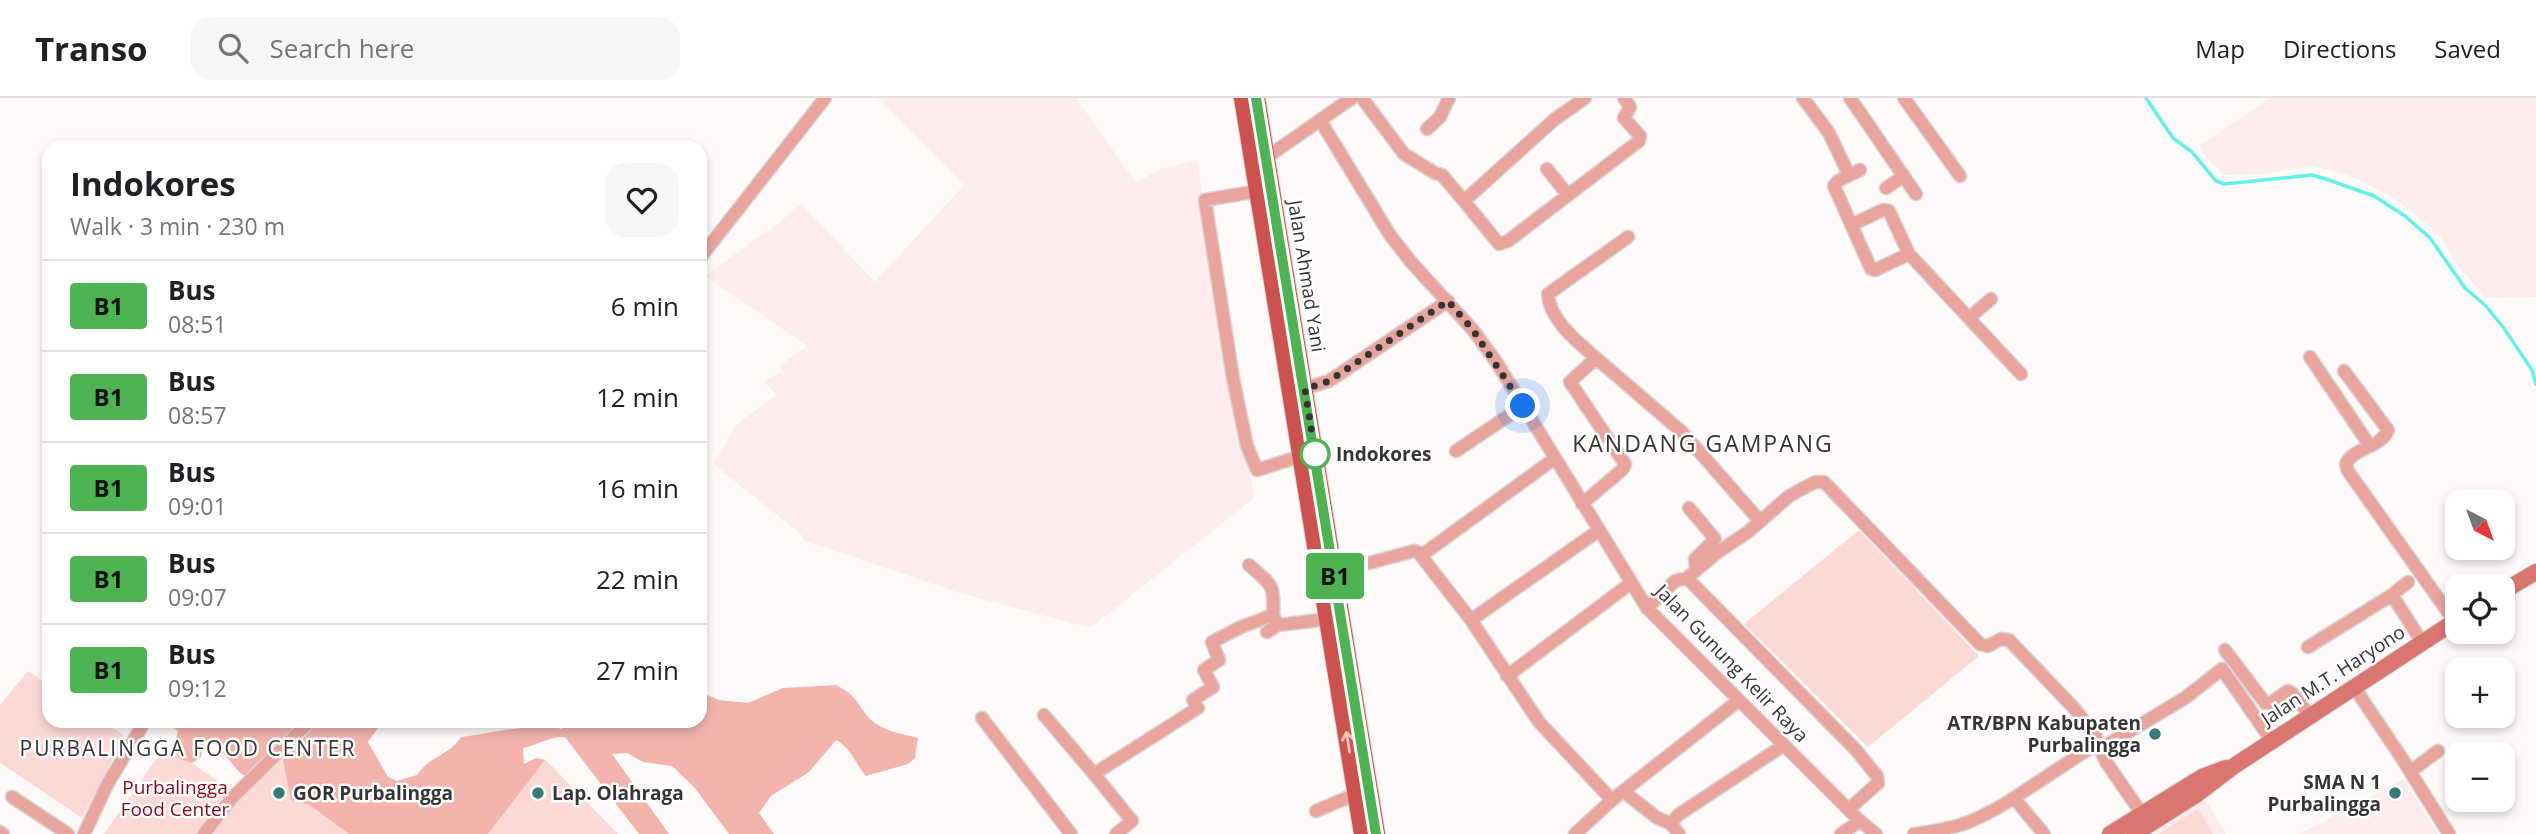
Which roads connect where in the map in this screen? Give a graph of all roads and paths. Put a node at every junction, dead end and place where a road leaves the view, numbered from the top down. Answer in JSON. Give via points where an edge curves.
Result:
{"nodes":[{"id":1,"x":825,"y":98,"type":"edge"},
{"id":2,"x":1243,"y":98,"type":"edge"},
{"id":3,"x":1256,"y":98,"type":"edge"},
{"id":4,"x":1352,"y":98,"type":"edge"},
{"id":5,"x":1362,"y":98,"type":"edge"},
{"id":6,"x":1449,"y":98,"type":"edge"},
{"id":7,"x":1584,"y":98,"type":"edge"},
{"id":8,"x":1623,"y":98,"type":"edge"},
{"id":9,"x":1803,"y":98,"type":"edge"},
{"id":10,"x":1850,"y":98,"type":"edge"},
{"id":11,"x":1905,"y":98,"type":"edge"},
{"id":12,"x":1320,"y":120,"type":"junction"},
{"id":13,"x":1427,"y":129,"type":"dead end"},
{"id":14,"x":1267,"y":157,"type":"junction"},
{"id":15,"x":1548,"y":169,"type":"dead end"},
{"id":16,"x":1904,"y":176,"type":"junction"},
{"id":17,"x":1960,"y":176,"type":"dead end"},
{"id":18,"x":1886,"y":188,"type":"dead end"},
{"id":19,"x":1265,"y":190,"type":"junction"},
{"id":20,"x":1916,"y":194,"type":"dead end"},
{"id":21,"x":1568,"y":195,"type":"junction"},
{"id":22,"x":1464,"y":201,"type":"junction"},
{"id":23,"x":1851,"y":225,"type":"junction"},
{"id":24,"x":1628,"y":237,"type":"dead end"},
{"id":25,"x":707,"y":249,"type":"edge"},
{"id":26,"x":1909,"y":254,"type":"junction"},
{"id":27,"x":1991,"y":299,"type":"dead end"},
{"id":28,"x":1448,"y":301,"type":"junction"},
{"id":29,"x":1969,"y":318,"type":"junction"},
{"id":30,"x":2310,"y":357,"type":"dead end"},
{"id":31,"x":1596,"y":359,"type":"junction"},
{"id":32,"x":2344,"y":371,"type":"dead end"},
{"id":33,"x":2021,"y":374,"type":"dead end"},
{"id":34,"x":1298,"y":391,"type":"junction"},
{"id":35,"x":1523,"y":406,"type":"junction"},
{"id":36,"x":2370,"y":446,"type":"junction"},
{"id":37,"x":1456,"y":451,"type":"dead end"},
{"id":38,"x":1554,"y":459,"type":"junction"},
{"id":39,"x":1310,"y":464,"type":"junction"},
{"id":40,"x":1582,"y":504,"type":"junction"},
{"id":41,"x":1689,"y":509,"type":"dead end"},
{"id":42,"x":1757,"y":518,"type":"junction"},
{"id":43,"x":1598,"y":531,"type":"junction"},
{"id":44,"x":1422,"y":555,"type":"junction"},
{"id":45,"x":1249,"y":565,"type":"dead end"},
{"id":46,"x":1693,"y":569,"type":"junction"},
{"id":47,"x":2536,"y":572,"type":"edge"},
{"id":48,"x":1328,"y":574,"type":"junction"},
{"id":49,"x":2408,"y":582,"type":"dead end"},
{"id":50,"x":1631,"y":583,"type":"junction"},
{"id":51,"x":2515,"y":584,"type":"edge"},
{"id":52,"x":2392,"y":595,"type":"junction"},
{"id":53,"x":1644,"y":602,"type":"junction"},
{"id":54,"x":2445,"y":606,"type":"edge"},
{"id":55,"x":1328,"y":618,"type":"junction"},
{"id":56,"x":1471,"y":620,"type":"junction"},
{"id":57,"x":1272,"y":624,"type":"junction"},
{"id":58,"x":2445,"y":628,"type":"edge"},
{"id":59,"x":2422,"y":642,"type":"junction"},
{"id":60,"x":2308,"y":647,"type":"dead end"},
{"id":61,"x":2225,"y":650,"type":"dead end"},
{"id":62,"x":1507,"y":676,"type":"junction"},
{"id":63,"x":2354,"y":687,"type":"junction"},
{"id":64,"x":1738,"y":701,"type":"junction"},
{"id":65,"x":1044,"y":715,"type":"dead end"},
{"id":66,"x":2310,"y":716,"type":"junction"},
{"id":67,"x":982,"y":718,"type":"dead end"},
{"id":68,"x":141,"y":728,"type":"edge"},
{"id":69,"x":303,"y":728,"type":"edge"},
{"id":70,"x":2272,"y":740,"type":"junction"},
{"id":71,"x":1784,"y":746,"type":"junction"},
{"id":72,"x":2098,"y":746,"type":"junction"},
{"id":73,"x":2438,"y":751,"type":"dead end"},
{"id":74,"x":2234,"y":766,"type":"junction"},
{"id":75,"x":2411,"y":771,"type":"junction"},
{"id":76,"x":1094,"y":774,"type":"junction"},
{"id":77,"x":1623,"y":792,"type":"junction"},
{"id":78,"x":1356,"y":794,"type":"junction"},
{"id":79,"x":12,"y":797,"type":"dead end"},
{"id":80,"x":2014,"y":798,"type":"junction"},
{"id":81,"x":1612,"y":800,"type":"junction"},
{"id":82,"x":1849,"y":809,"type":"junction"},
{"id":83,"x":1316,"y":811,"type":"dead end"},
{"id":84,"x":2142,"y":814,"type":"junction"},
{"id":85,"x":1860,"y":821,"type":"junction"},
{"id":86,"x":1675,"y":829,"type":"edge"},
{"id":87,"x":68,"y":834,"type":"edge"},
{"id":88,"x":83,"y":834,"type":"edge"},
{"id":89,"x":204,"y":834,"type":"edge"},
{"id":90,"x":1071,"y":834,"type":"edge"},
{"id":91,"x":1116,"y":834,"type":"edge"},
{"id":92,"x":1363,"y":834,"type":"edge"},
{"id":93,"x":1376,"y":834,"type":"edge"},
{"id":94,"x":1575,"y":834,"type":"edge"},
{"id":95,"x":1841,"y":834,"type":"edge"},
{"id":96,"x":1876,"y":834,"type":"edge"},
{"id":97,"x":1914,"y":834,"type":"edge"},
{"id":98,"x":2044,"y":834,"type":"edge"},
{"id":99,"x":2110,"y":834,"type":"edge"},
{"id":100,"x":2134,"y":834,"type":"edge"},
{"id":101,"x":2449,"y":834,"type":"edge"}],
"edges":[{"from":1,"to":25,"type":"street"},
{"from":2,"to":19,"type":"main road","name":"Jalan Ahmad Yani"},
{"from":3,"to":14,"type":"main road","name":"Jalan Ahmad Yani"},
{"from":4,"to":12,"type":"street"},
{"from":5,"to":22,"type":"street","via":[[1400,149],[1442,175]]},
{"from":6,"to":13,"type":"street","via":[[1440,117]]},
{"from":7,"to":22,"type":"street"},
{"from":8,"to":21,"type":"street","via":[[1630,107],[1623,118],[1640,140]]},
{"from":9,"to":23,"type":"street","via":[[1854,173],[1834,186]]},
{"from":10,"to":16,"type":"street"},
{"from":11,"to":17,"type":"street"},
{"from":12,"to":14,"type":"street"},
{"from":12,"to":28,"type":"street","name":"Jalan Gunung Kelir Raya","via":[[1390,235]]},
{"from":14,"to":19,"type":"main road","name":"Jalan Ahmad Yani"},
{"from":15,"to":21,"type":"street"},
{"from":16,"to":18,"type":"street"},
{"from":16,"to":20,"type":"street"},
{"from":19,"to":34,"type":"main road","name":"Jalan Ahmad Yani"},
{"from":19,"to":39,"type":"street","via":[[1205,200],[1227,339],[1247,446],[1257,470]]},
{"from":21,"to":22,"type":"street","via":[[1501,245]]},
{"from":23,"to":26,"type":"street","via":[[1886,210]]},
{"from":23,"to":26,"type":"street","via":[[1873,271]]},
{"from":24,"to":31,"type":"street","via":[[1550,291],[1548,299],[1563,326]]},
{"from":26,"to":29,"type":"street"},
{"from":27,"to":29,"type":"street"},
{"from":28,"to":34,"type":"street","via":[[1329,381]]},
{"from":28,"to":35,"type":"street","name":"Jalan Gunung Kelir Raya"},
{"from":29,"to":33,"type":"street"},
{"from":30,"to":36,"type":"street"},
{"from":31,"to":40,"type":"street","via":[[1570,382],[1625,464]]},
{"from":31,"to":42,"type":"street","via":[[1682,432]]},
{"from":32,"to":36,"type":"street","via":[[2388,430]]},
{"from":34,"to":39,"type":"main road","name":"Jalan Ahmad Yani"},
{"from":35,"to":37,"type":"street"},
{"from":35,"to":38,"type":"street","name":"Jalan Gunung Kelir Raya"},
{"from":36,"to":54,"type":"street","via":[[2347,460],[2348,471]]},
{"from":38,"to":40,"type":"street","name":"Jalan Gunung Kelir Raya"},
{"from":38,"to":44,"type":"street"},
{"from":39,"to":48,"type":"main road","name":"Jalan Ahmad Yani"},
{"from":40,"to":43,"type":"street","name":"Jalan Gunung Kelir Raya"},
{"from":41,"to":46,"type":"street","via":[[1715,540]]},
{"from":42,"to":46,"type":"street","via":[[1738,540]]},
{"from":42,"to":72,"type":"street","via":[[1802,488],[1824,482],[1980,644],[2009,640],[2073,706],[2096,736]]},
{"from":43,"to":50,"type":"street","name":"Jalan Gunung Kelir Raya"},
{"from":43,"to":56,"type":"street"},
{"from":44,"to":48,"type":"street","via":[[1414,551]]},
{"from":44,"to":56,"type":"street"},
{"from":45,"to":57,"type":"street","via":[[1271,585]]},
{"from":46,"to":53,"type":"street"},
{"from":46,"to":82,"type":"street","via":[[1761,656],[1877,776],[1878,783]]},
{"from":47,"to":51,"type":"main road"},
{"from":48,"to":55,"type":"main road","name":"Jalan Ahmad Yani"},
{"from":48,"to":93,"type":"main road","name":"Jalan Ahmad Yani"},
{"from":49,"to":52,"type":"street"},
{"from":50,"to":53,"type":"street","name":"Jalan Gunung Kelir Raya"},
{"from":50,"to":62,"type":"street"},
{"from":52,"to":59,"type":"street"},
{"from":52,"to":60,"type":"street"},
{"from":53,"to":64,"type":"street","name":"Jalan Gunung Kelir Raya"},
{"from":55,"to":57,"type":"street"},
{"from":78,"to":55,"type":"main road","name":"Jalan Ahmad Yani","one_way":true},
{"from":56,"to":62,"type":"street"},
{"from":57,"to":76,"type":"street","via":[[1241,627],[1212,642],[1219,660],[1204,670],[1213,687],[1193,700],[1198,708]]},
{"from":58,"to":59,"type":"main road","name":"Jalan M.T. Haryono"},
{"from":59,"to":63,"type":"main road","name":"Jalan M.T. Haryono"},
{"from":61,"to":66,"type":"street","via":[[2265,703],[2290,691]]},
{"from":62,"to":81,"type":"street","via":[[1539,722]]},
{"from":63,"to":66,"type":"main road","name":"Jalan M.T. Haryono"},
{"from":63,"to":75,"type":"street"},
{"from":64,"to":71,"type":"street","name":"Jalan Gunung Kelir Raya"},
{"from":64,"to":77,"type":"street"},
{"from":65,"to":76,"type":"street"},
{"from":66,"to":70,"type":"main road","name":"Jalan M.T. Haryono"},
{"from":67,"to":90,"type":"street"},
{"from":68,"to":88,"type":"street"},
{"from":69,"to":89,"type":"street","via":[[231,799]]},
{"from":70,"to":72,"type":"street","via":[[2222,669],[2185,698]]},
{"from":70,"to":74,"type":"main road","name":"Jalan M.T. Haryono"},
{"from":71,"to":82,"type":"street","name":"Jalan Gunung Kelir Raya"},
{"from":71,"to":86,"type":"street","via":[[1678,815]]},
{"from":72,"to":80,"type":"street"},
{"from":72,"to":84,"type":"street"},
{"from":73,"to":75,"type":"street"},
{"from":74,"to":84,"type":"main road","name":"Jalan M.T. Haryono","via":[[2202,776]]},
{"from":74,"to":100,"type":"main road","name":"Jalan M.T. Haryono"},
{"from":75,"to":101,"type":"street"},
{"from":76,"to":91,"type":"street","via":[[1132,821]]},
{"from":77,"to":81,"type":"street"},
{"from":77,"to":86,"type":"street"},
{"from":78,"to":83,"type":"street"},
{"from":78,"to":92,"type":"main road","name":"Jalan Ahmad Yani"},
{"from":79,"to":87,"type":"street"},
{"from":80,"to":97,"type":"street","via":[[1973,822]]},
{"from":80,"to":98,"type":"street"},
{"from":81,"to":94,"type":"street"},
{"from":82,"to":85,"type":"street","name":"Jalan Gunung Kelir Raya"},
{"from":84,"to":99,"type":"main road","name":"Jalan M.T. Haryono"},
{"from":85,"to":95,"type":"street"},
{"from":85,"to":96,"type":"street","name":"Jalan Gunung Kelir Raya"}]}
